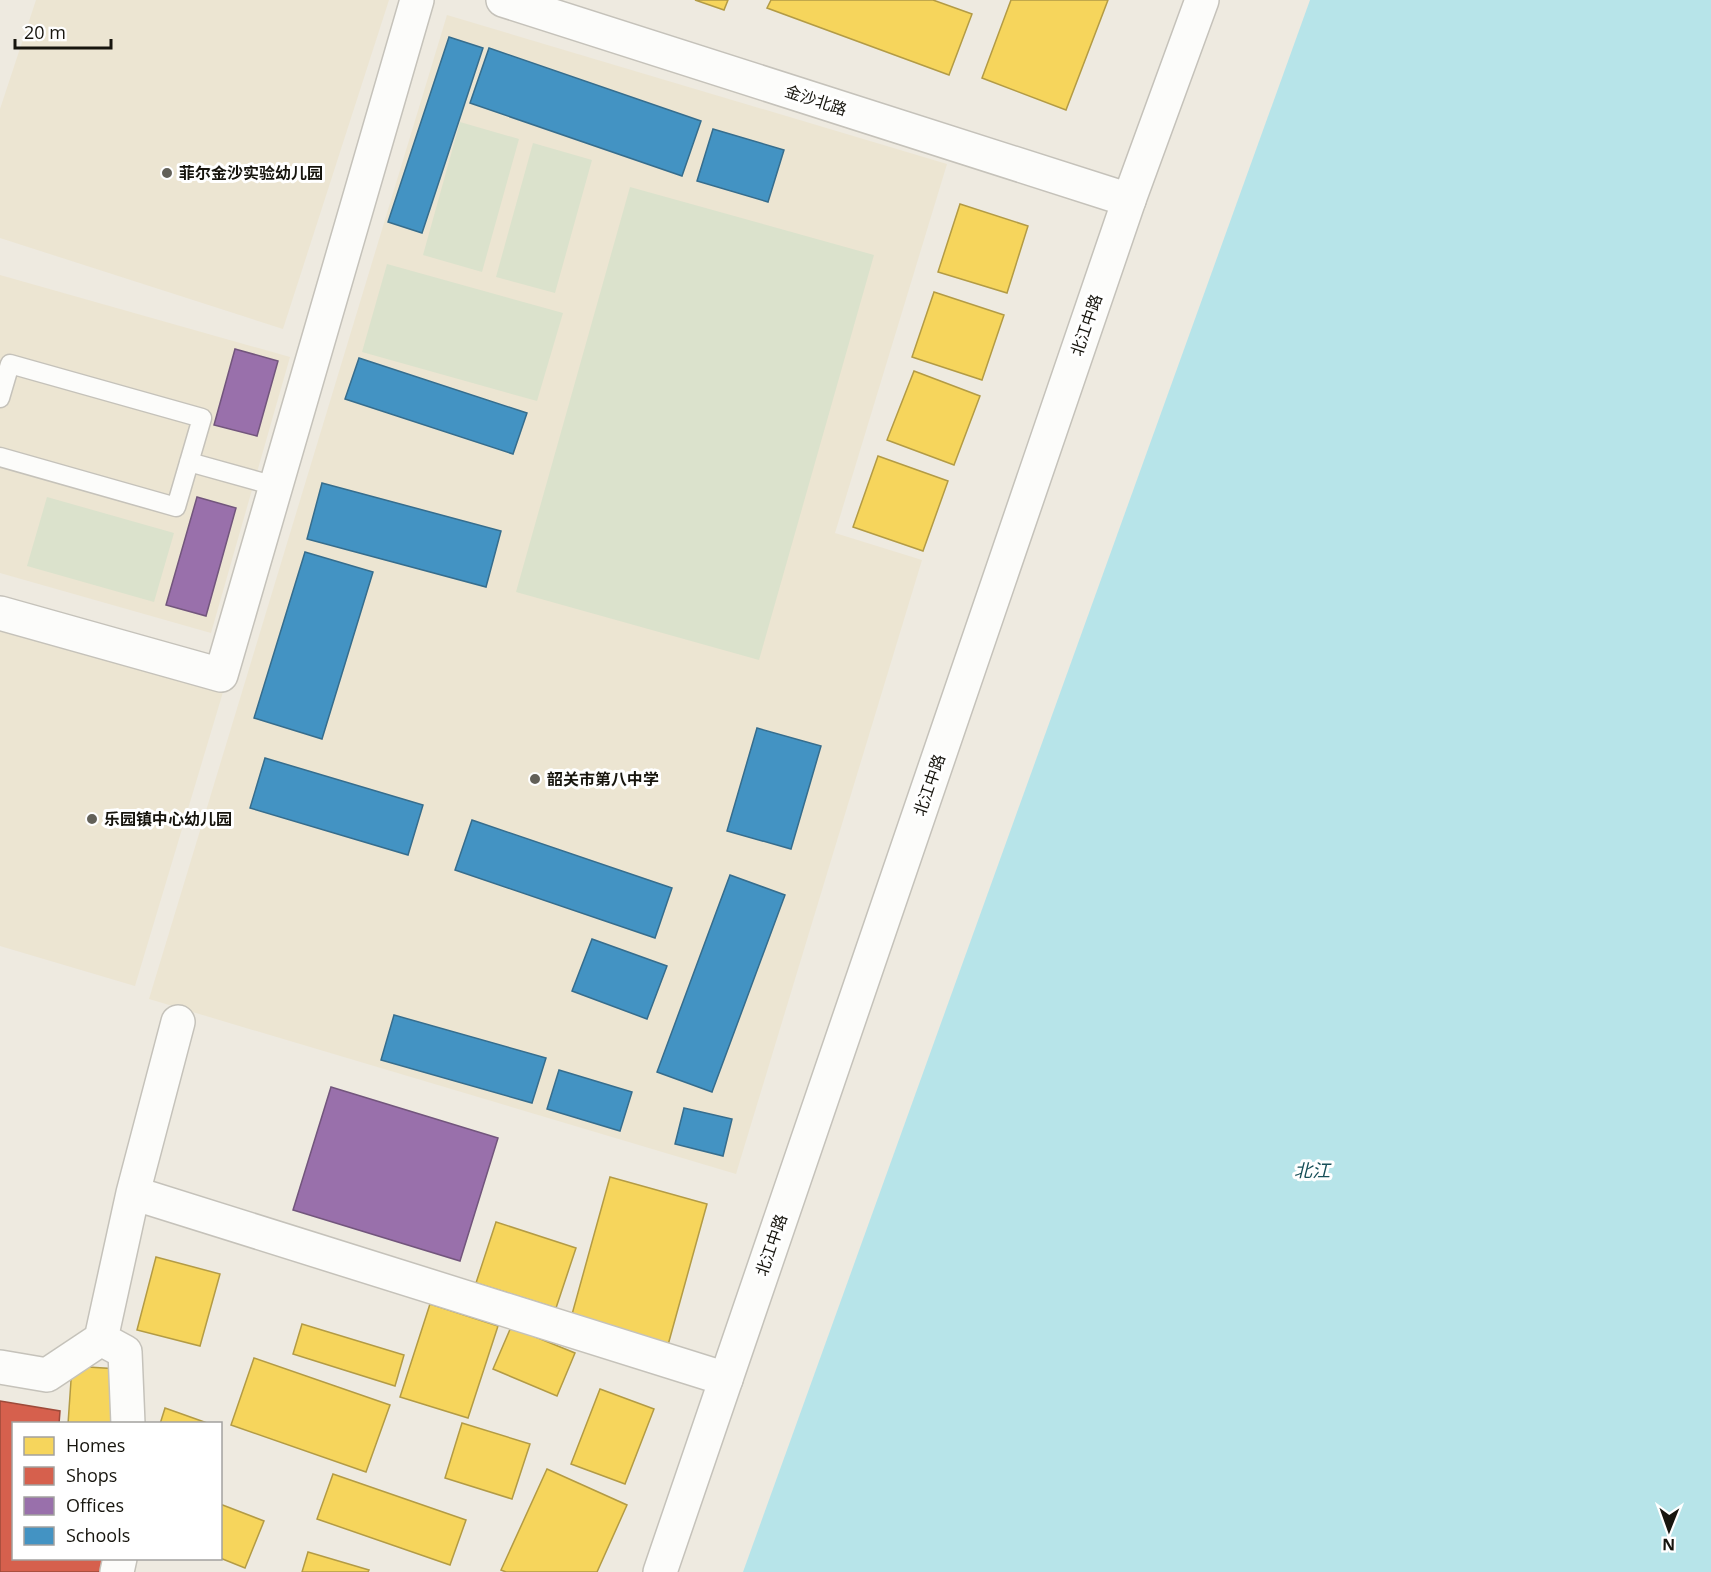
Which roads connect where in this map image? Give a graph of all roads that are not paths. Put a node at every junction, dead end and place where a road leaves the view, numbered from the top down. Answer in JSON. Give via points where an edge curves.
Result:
{"nodes":[{"id":1,"x":417,"y":0,"type":"edge"},
{"id":2,"x":503,"y":0,"type":"edge"},
{"id":3,"x":1202,"y":0,"type":"edge"},
{"id":4,"x":1129,"y":200,"type":"junction"},
{"id":5,"x":0,"y":398,"type":"edge"},
{"id":6,"x":0,"y":457,"type":"edge"},
{"id":7,"x":189,"y":462,"type":"junction"},
{"id":8,"x":276,"y":486,"type":"junction"},
{"id":9,"x":0,"y":613,"type":"edge"},
{"id":10,"x":178,"y":1022,"type":"dead end"},
{"id":11,"x":133,"y":1193,"type":"junction"},
{"id":12,"x":101,"y":1339,"type":"junction"},
{"id":13,"x":0,"y":1367,"type":"edge"},
{"id":14,"x":726,"y":1379,"type":"junction"},
{"id":15,"x":128,"y":1422,"type":"edge"},
{"id":16,"x":660,"y":1572,"type":"edge"}],
"edges":[{"from":1,"to":8,"type":"street"},
{"from":2,"to":4,"type":"street","name":"金沙北路"},
{"from":3,"to":4,"type":"street","name":"北江中路"},
{"from":4,"to":14,"type":"street","name":"北江中路"},
{"from":5,"to":7,"type":"lane","via":[[10,364],[202,418]]},
{"from":6,"to":7,"type":"lane","via":[[176,507]]},
{"from":7,"to":8,"type":"lane"},
{"from":8,"to":9,"type":"street","via":[[221,675]]},
{"from":10,"to":11,"type":"street"},
{"from":11,"to":12,"type":"street"},
{"from":11,"to":14,"type":"street"},
{"from":12,"to":13,"type":"street","via":[[47,1374]]},
{"from":12,"to":15,"type":"street","via":[[125,1352]]},
{"from":14,"to":16,"type":"street","name":"北江中路"}]}
